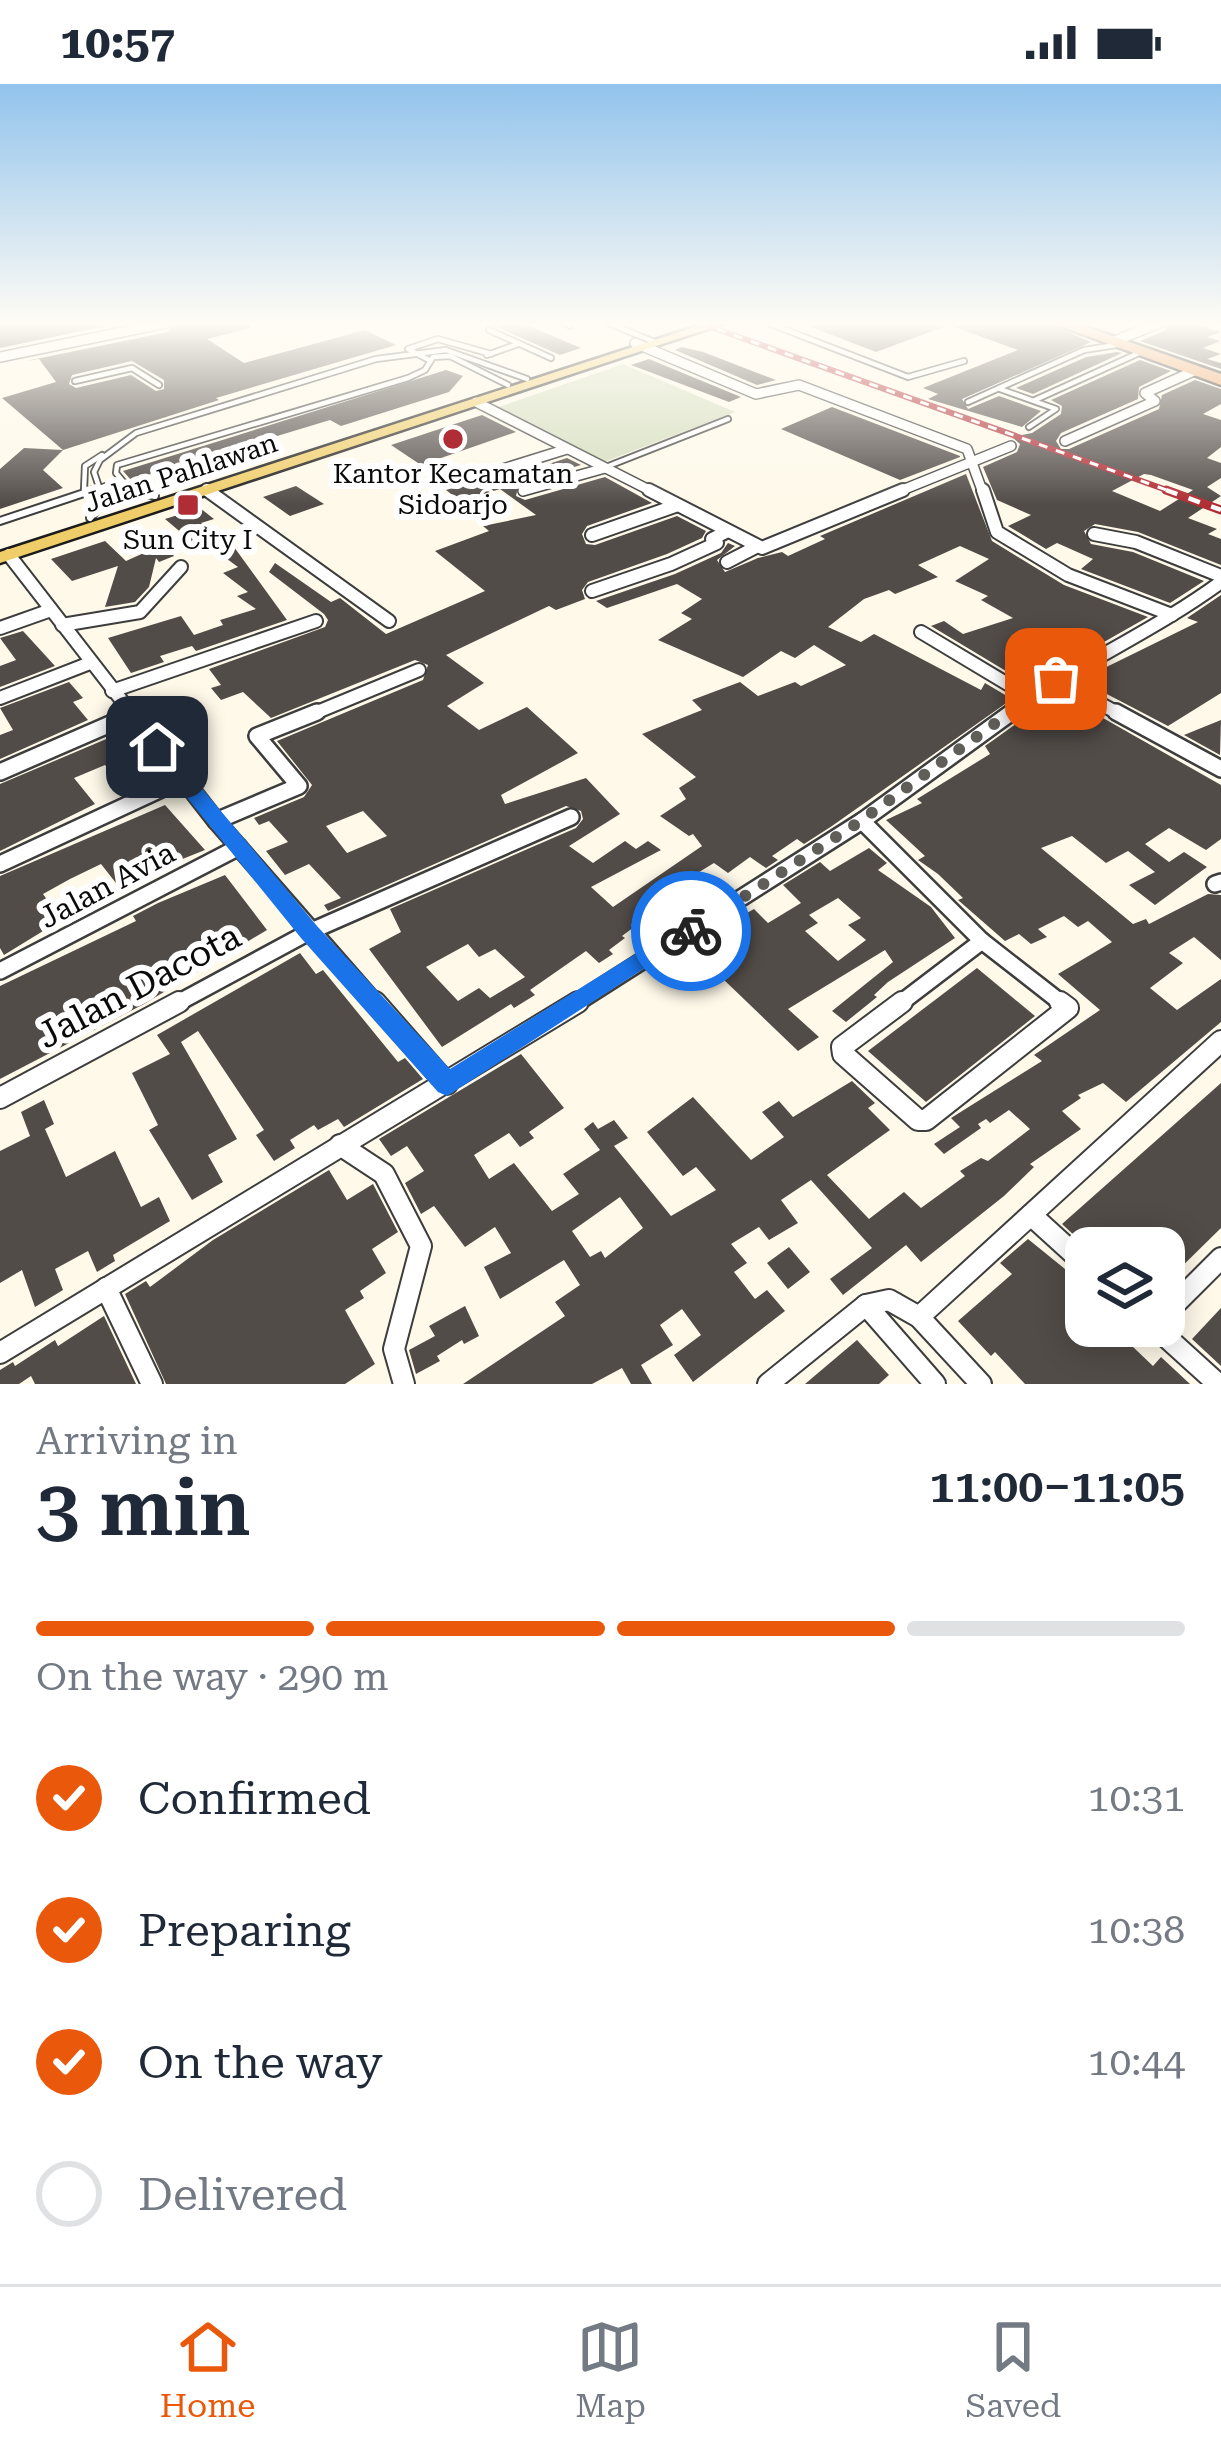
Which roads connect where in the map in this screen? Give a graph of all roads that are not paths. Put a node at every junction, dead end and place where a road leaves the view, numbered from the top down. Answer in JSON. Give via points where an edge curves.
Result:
{"nodes":[{"id":1,"x":292,"y":384,"type":"edge"},
{"id":2,"x":388,"y":384,"type":"edge"},
{"id":3,"x":490,"y":384,"type":"edge"},
{"id":4,"x":531,"y":384,"type":"edge"},
{"id":5,"x":734,"y":384,"type":"edge"},
{"id":6,"x":1011,"y":384,"type":"edge"},
{"id":7,"x":1071,"y":384,"type":"edge"},
{"id":8,"x":1166,"y":384,"type":"edge"},
{"id":9,"x":1000,"y":389,"type":"junction"},
{"id":10,"x":1035,"y":400,"type":"junction"},
{"id":11,"x":476,"y":403,"type":"junction"},
{"id":12,"x":968,"y":403,"type":"dead end"},
{"id":13,"x":728,"y":419,"type":"dead end"},
{"id":14,"x":1029,"y":428,"type":"dead end"},
{"id":15,"x":1064,"y":441,"type":"dead end"},
{"id":16,"x":1011,"y":446,"type":"dead end"},
{"id":17,"x":116,"y":449,"type":"junction"},
{"id":18,"x":567,"y":449,"type":"junction"},
{"id":19,"x":982,"y":456,"type":"junction"},
{"id":20,"x":117,"y":465,"type":"junction"},
{"id":21,"x":605,"y":468,"type":"junction"},
{"id":22,"x":477,"y":477,"type":"dead end"},
{"id":23,"x":121,"y":481,"type":"junction"},
{"id":24,"x":98,"y":487,"type":"junction"},
{"id":25,"x":84,"y":490,"type":"junction"},
{"id":26,"x":207,"y":490,"type":"junction"},
{"id":27,"x":523,"y":491,"type":"dead end"},
{"id":28,"x":149,"y":502,"type":"junction"},
{"id":29,"x":675,"y":506,"type":"junction"},
{"id":30,"x":118,"y":514,"type":"junction"},
{"id":31,"x":90,"y":518,"type":"junction"},
{"id":32,"x":0,"y":521,"type":"edge"},
{"id":33,"x":726,"y":532,"type":"junction"},
{"id":34,"x":1094,"y":534,"type":"dead end"},
{"id":35,"x":592,"y":535,"type":"dead end"},
{"id":36,"x":759,"y":548,"type":"junction"},
{"id":37,"x":3,"y":553,"type":"edge"},
{"id":38,"x":727,"y":562,"type":"dead end"},
{"id":39,"x":182,"y":567,"type":"dead end"},
{"id":40,"x":1221,"y":579,"type":"edge"},
{"id":41,"x":592,"y":591,"type":"dead end"},
{"id":42,"x":1185,"y":607,"type":"junction"},
{"id":43,"x":51,"y":610,"type":"junction"},
{"id":44,"x":316,"y":621,"type":"dead end"},
{"id":45,"x":389,"y":621,"type":"dead end"},
{"id":46,"x":62,"y":626,"type":"junction"},
{"id":47,"x":0,"y":628,"type":"edge"},
{"id":48,"x":921,"y":632,"type":"dead end"},
{"id":49,"x":90,"y":663,"type":"junction"},
{"id":50,"x":418,"y":670,"type":"dead end"},
{"id":51,"x":1056,"y":679,"type":"junction"},
{"id":52,"x":112,"y":691,"type":"junction"},
{"id":53,"x":0,"y":698,"type":"edge"},
{"id":54,"x":1031,"y":698,"type":"junction"},
{"id":55,"x":131,"y":716,"type":"junction"},
{"id":56,"x":1221,"y":769,"type":"edge"},
{"id":57,"x":0,"y":772,"type":"edge"},
{"id":58,"x":183,"y":779,"type":"junction"},
{"id":59,"x":571,"y":818,"type":"dead end"},
{"id":60,"x":862,"y":820,"type":"junction"},
{"id":61,"x":216,"y":821,"type":"junction"},
{"id":62,"x":239,"y":847,"type":"junction"},
{"id":63,"x":0,"y":864,"type":"edge"},
{"id":64,"x":309,"y":932,"type":"junction"},
{"id":65,"x":982,"y":941,"type":"junction"},
{"id":66,"x":0,"y":971,"type":"edge"},
{"id":67,"x":1221,"y":1041,"type":"edge"},
{"id":68,"x":447,"y":1084,"type":"junction"},
{"id":69,"x":0,"y":1098,"type":"edge"},
{"id":70,"x":340,"y":1145,"type":"junction"},
{"id":71,"x":1031,"y":1215,"type":"junction"},
{"id":72,"x":1065,"y":1246,"type":"edge"},
{"id":73,"x":1221,"y":1258,"type":"edge"},
{"id":74,"x":106,"y":1288,"type":"junction"},
{"id":75,"x":1185,"y":1294,"type":"edge"},
{"id":76,"x":866,"y":1305,"type":"junction"},
{"id":77,"x":919,"y":1317,"type":"junction"},
{"id":78,"x":1177,"y":1347,"type":"edge"},
{"id":79,"x":0,"y":1353,"type":"edge"},
{"id":80,"x":152,"y":1384,"type":"edge"},
{"id":81,"x":404,"y":1384,"type":"edge"},
{"id":82,"x":768,"y":1384,"type":"edge"},
{"id":83,"x":935,"y":1384,"type":"edge"},
{"id":84,"x":981,"y":1384,"type":"edge"},
{"id":85,"x":1218,"y":1384,"type":"edge"}],
"edges":[{"from":1,"to":17,"type":"lane","via":[[159,424]]},
{"from":2,"to":20,"type":"lane"},
{"from":3,"to":28,"type":"main road","name":"Jalan Pahlawan"},
{"from":4,"to":11,"type":"main road","name":"Jalan Pahlawan"},
{"from":5,"to":19,"type":"street","via":[[756,394],[794,384],[822,392]]},
{"from":6,"to":9,"type":"lane"},
{"from":7,"to":10,"type":"lane"},
{"from":8,"to":15,"type":"street","via":[[1145,393],[1155,401]]},
{"from":9,"to":10,"type":"lane"},
{"from":9,"to":12,"type":"lane"},
{"from":10,"to":14,"type":"lane","via":[[1057,410]]},
{"from":11,"to":18,"type":"street"},
{"from":11,"to":26,"type":"main road","name":"Jalan Pahlawan"},
{"from":13,"to":21,"type":"lane"},
{"from":16,"to":19,"type":"street"},
{"from":17,"to":20,"type":"lane"},
{"from":17,"to":24,"type":"lane","via":[[97,464]]},
{"from":17,"to":25,"type":"lane","via":[[85,466]]},
{"from":18,"to":21,"type":"street"},
{"from":18,"to":22,"type":"street"},
{"from":19,"to":36,"type":"street"},
{"from":19,"to":42,"type":"street","via":[[997,532],[1068,575]]},
{"from":20,"to":23,"type":"lane"},
{"from":21,"to":27,"type":"street"},
{"from":21,"to":29,"type":"street"},
{"from":23,"to":24,"type":"lane"},
{"from":23,"to":28,"type":"lane"},
{"from":24,"to":25,"type":"lane"},
{"from":24,"to":31,"type":"lane","via":[[104,502]]},
{"from":25,"to":32,"type":"lane"},
{"from":26,"to":28,"type":"main road","name":"Jalan Pahlawan"},
{"from":26,"to":45,"type":"street"},
{"from":28,"to":30,"type":"main road","name":"Jalan Pahlawan"},
{"from":29,"to":33,"type":"street"},
{"from":29,"to":35,"type":"street"},
{"from":30,"to":31,"type":"main road","name":"Jalan Pahlawan"},
{"from":30,"to":37,"type":"main road","name":"Jalan Pahlawan"},
{"from":31,"to":37,"type":"main road","name":"Jalan Pahlawan"},
{"from":33,"to":36,"type":"street"},
{"from":33,"to":41,"type":"street","via":[[661,570]]},
{"from":34,"to":40,"type":"street","via":[[1136,542]]},
{"from":36,"to":38,"type":"street"},
{"from":37,"to":43,"type":"street"},
{"from":39,"to":46,"type":"street","via":[[140,613]]},
{"from":40,"to":42,"type":"street"},
{"from":42,"to":51,"type":"street"},
{"from":43,"to":46,"type":"street"},
{"from":43,"to":47,"type":"street"},
{"from":44,"to":52,"type":"street"},
{"from":46,"to":49,"type":"street"},
{"from":48,"to":54,"type":"street"},
{"from":49,"to":52,"type":"street"},
{"from":49,"to":53,"type":"street"},
{"from":50,"to":61,"type":"street","via":[[257,736],[299,786]]},
{"from":51,"to":54,"type":"street"},
{"from":51,"to":56,"type":"street"},
{"from":52,"to":55,"type":"street"},
{"from":54,"to":60,"type":"street"},
{"from":55,"to":57,"type":"street"},
{"from":55,"to":58,"type":"street"},
{"from":58,"to":61,"type":"street"},
{"from":58,"to":63,"type":"street"},
{"from":59,"to":64,"type":"street","name":"Jalan Dacota"},
{"from":60,"to":65,"type":"street"},
{"from":60,"to":68,"type":"street"},
{"from":61,"to":62,"type":"street"},
{"from":62,"to":64,"type":"street"},
{"from":62,"to":66,"type":"street","name":"Jalan Avia"},
{"from":64,"to":68,"type":"street"},
{"from":64,"to":69,"type":"street","name":"Jalan Dacota"},
{"from":65,"to":65,"type":"street","via":[[1068,1011],[918,1120],[842,1047]]},
{"from":67,"to":71,"type":"street"},
{"from":68,"to":70,"type":"street"},
{"from":70,"to":74,"type":"street"},
{"from":70,"to":81,"type":"street","via":[[384,1174],[421,1246],[394,1349]]},
{"from":71,"to":72,"type":"street"},
{"from":71,"to":77,"type":"street"},
{"from":73,"to":75,"type":"street"},
{"from":74,"to":79,"type":"street"},
{"from":74,"to":80,"type":"street"},
{"from":76,"to":77,"type":"street","via":[[889,1300]]},
{"from":76,"to":82,"type":"street"},
{"from":76,"to":83,"type":"street"},
{"from":77,"to":84,"type":"street"},
{"from":78,"to":85,"type":"street"}]}
